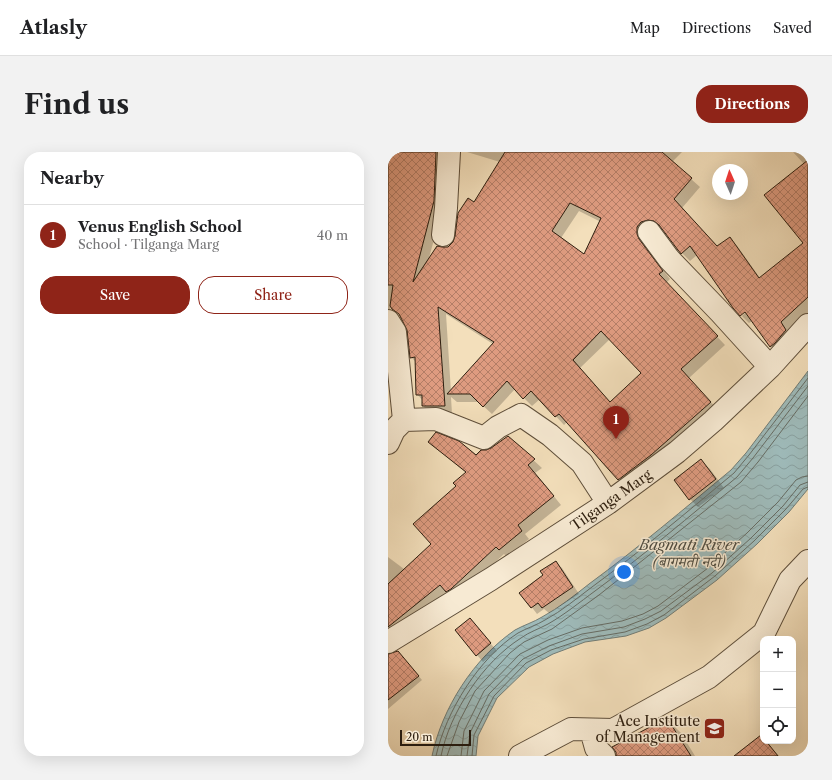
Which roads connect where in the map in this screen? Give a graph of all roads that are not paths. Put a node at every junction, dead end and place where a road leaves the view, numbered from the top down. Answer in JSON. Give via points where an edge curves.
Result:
{"nodes":[{"id":1,"x":449,"y":152,"type":"edge"},
{"id":2,"x":649,"y":232,"type":"dead end"},
{"id":3,"x":443,"y":235,"type":"dead end"},
{"id":4,"x":388,"y":321,"type":"edge"},
{"id":5,"x":808,"y":325,"type":"edge"},
{"id":6,"x":770,"y":367,"type":"junction"},
{"id":7,"x":404,"y":420,"type":"junction"},
{"id":8,"x":388,"y":443,"type":"edge"},
{"id":9,"x":608,"y":503,"type":"junction"},
{"id":10,"x":808,"y":561,"type":"edge"},
{"id":11,"x":388,"y":642,"type":"edge"},
{"id":12,"x":591,"y":730,"type":"junction"},
{"id":13,"x":520,"y":756,"type":"edge"},
{"id":14,"x":604,"y":756,"type":"edge"}],
"edges":[{"from":1,"to":3,"type":"street"},
{"from":2,"to":6,"type":"street","via":[[669,260]]},
{"from":4,"to":7,"type":"street","via":[[395,332]]},
{"from":5,"to":6,"type":"street","name":"Tilganga Marg"},
{"from":6,"to":9,"type":"street","name":"Tilganga Marg","via":[[677,452]]},
{"from":7,"to":8,"type":"street","via":[[394,430]]},
{"from":7,"to":9,"type":"street","via":[[436,419],[484,438],[521,415],[550,435],[582,463]]},
{"from":9,"to":11,"type":"street","name":"Tilganga Marg"},
{"from":10,"to":12,"type":"street","via":[[790,580],[764,633],[709,677],[613,730]]},
{"from":12,"to":13,"type":"street","via":[[571,728]]},
{"from":12,"to":14,"type":"street","via":[[596,748]]}]}
